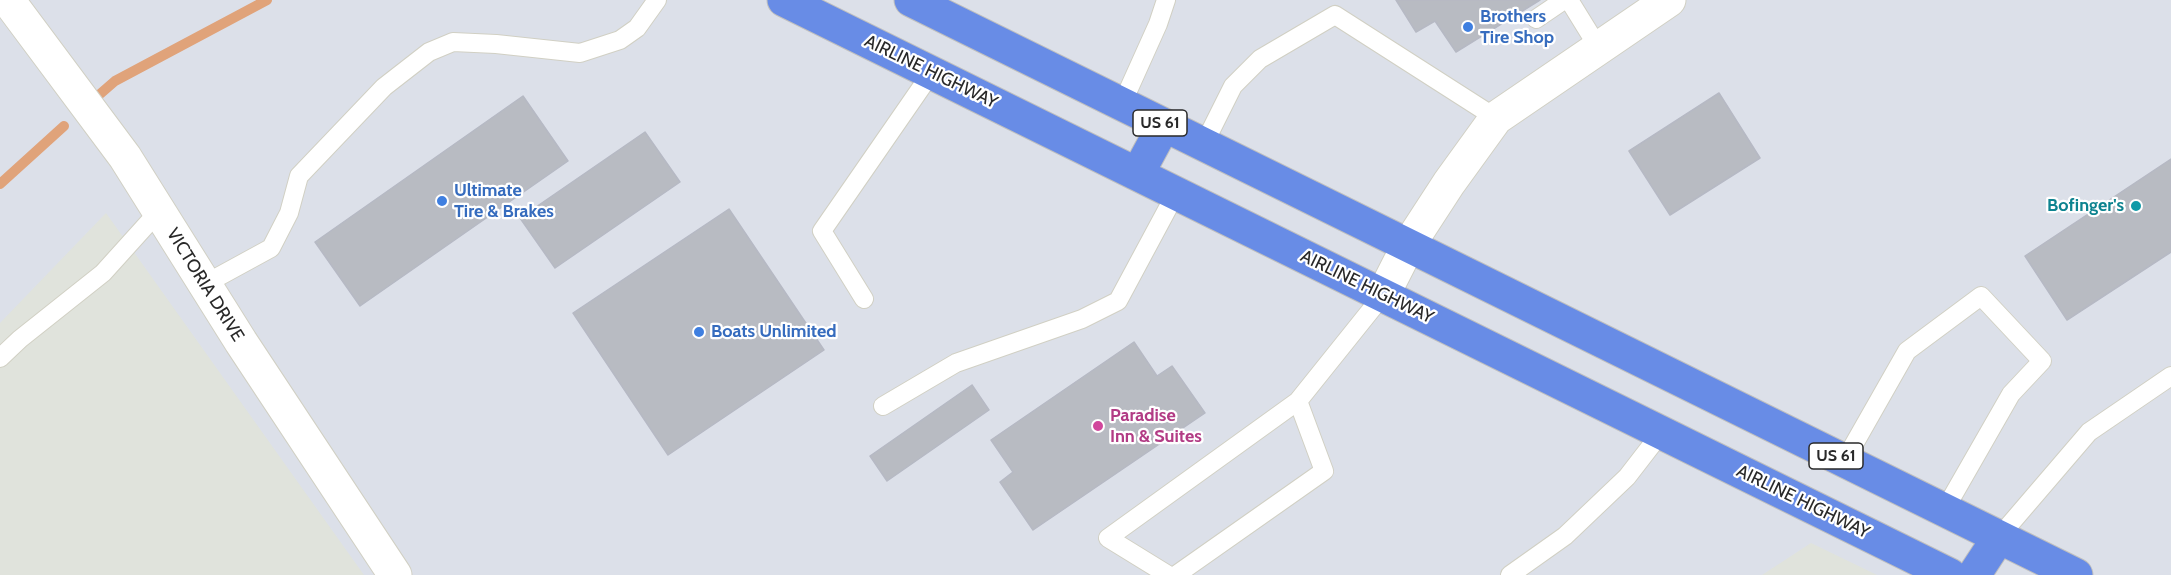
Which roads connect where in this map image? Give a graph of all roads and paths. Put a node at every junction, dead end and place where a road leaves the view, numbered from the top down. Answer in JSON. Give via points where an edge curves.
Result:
{"nodes":[{"id":1,"x":8,"y":0,"type":"edge"},
{"id":2,"x":657,"y":0,"type":"edge"},
{"id":3,"x":784,"y":0,"type":"edge"},
{"id":4,"x":911,"y":0,"type":"edge"},
{"id":5,"x":1166,"y":0,"type":"edge"},
{"id":6,"x":1564,"y":0,"type":"edge"},
{"id":7,"x":1569,"y":0,"type":"edge"},
{"id":8,"x":1669,"y":0,"type":"edge"},
{"id":9,"x":948,"y":8,"type":"edge"},
{"id":10,"x":1536,"y":19,"type":"dead end"},
{"id":11,"x":1598,"y":47,"type":"junction"},
{"id":12,"x":932,"y":72,"type":"junction"},
{"id":13,"x":1122,"y":104,"type":"junction"},
{"id":14,"x":1496,"y":118,"type":"junction"},
{"id":15,"x":1164,"y":125,"type":"junction"},
{"id":16,"x":1204,"y":144,"type":"junction"},
{"id":17,"x":1138,"y":173,"type":"junction"},
{"id":18,"x":1176,"y":192,"type":"junction"},
{"id":19,"x":159,"y":211,"type":"junction"},
{"id":20,"x":1408,"y":246,"type":"junction"},
{"id":21,"x":205,"y":284,"type":"junction"},
{"id":22,"x":1383,"y":295,"type":"junction"},
{"id":23,"x":864,"y":298,"type":"dead end"},
{"id":24,"x":0,"y":358,"type":"edge"},
{"id":25,"x":2171,"y":376,"type":"edge"},
{"id":26,"x":1298,"y":400,"type":"junction"},
{"id":27,"x":883,"y":406,"type":"dead end"},
{"id":28,"x":1661,"y":433,"type":"junction"},
{"id":29,"x":1845,"y":460,"type":"junction"},
{"id":30,"x":1944,"y":511,"type":"junction"},
{"id":31,"x":1999,"y":537,"type":"junction"},
{"id":32,"x":395,"y":575,"type":"edge"},
{"id":33,"x":1168,"y":575,"type":"edge"},
{"id":34,"x":1176,"y":575,"type":"edge"},
{"id":35,"x":1510,"y":575,"type":"edge"},
{"id":36,"x":1950,"y":575,"type":"edge"},
{"id":37,"x":1974,"y":575,"type":"edge"},
{"id":38,"x":2076,"y":575,"type":"edge"}],
"edges":[{"from":1,"to":19,"type":"street","name":"VICTORIA DRIVE","via":[[125,157]]},
{"from":2,"to":21,"type":"lane","via":[[637,28],[620,40],[580,53],[453,42],[429,52],[384,87],[298,176],[290,213],[271,248]]},
{"from":3,"to":12,"type":"highway","name":"AIRLINE HIGHWAY"},
{"from":4,"to":9,"type":"highway","number":"US 61"},
{"from":5,"to":13,"type":"lane"},
{"from":6,"to":10,"type":"lane"},
{"from":7,"to":11,"type":"lane"},
{"from":8,"to":11,"type":"street"},
{"from":9,"to":13,"type":"highway","number":"US 61"},
{"from":11,"to":14,"type":"street"},
{"from":12,"to":17,"type":"highway","name":"AIRLINE HIGHWAY"},
{"from":12,"to":23,"type":"lane","via":[[822,231]]},
{"from":13,"to":15,"type":"highway","number":"US 61"},
{"from":14,"to":16,"type":"lane","via":[[1335,15],[1260,59],[1233,86]]},
{"from":14,"to":20,"type":"street"},
{"from":15,"to":16,"type":"highway","number":"US 61"},
{"from":15,"to":17,"type":"highway"},
{"from":16,"to":20,"type":"highway","number":"US 61"},
{"from":17,"to":18,"type":"highway","name":"AIRLINE HIGHWAY"},
{"from":18,"to":22,"type":"highway","name":"AIRLINE HIGHWAY"},
{"from":18,"to":27,"type":"lane","via":[[1118,301],[1082,319],[956,363]]},
{"from":19,"to":21,"type":"street","name":"VICTORIA DRIVE"},
{"from":19,"to":24,"type":"lane","via":[[104,273]]},
{"from":20,"to":22,"type":"street"},
{"from":20,"to":29,"type":"highway","number":"US 61"},
{"from":21,"to":32,"type":"street","name":"VICTORIA DRIVE"},
{"from":22,"to":26,"type":"lane"},
{"from":22,"to":28,"type":"highway","name":"AIRLINE HIGHWAY"},
{"from":25,"to":31,"type":"lane","via":[[2089,432]]},
{"from":26,"to":33,"type":"lane","via":[[1108,538]]},
{"from":26,"to":34,"type":"lane","via":[[1324,471]]},
{"from":28,"to":35,"type":"lane","via":[[1627,477],[1565,536]]},
{"from":28,"to":36,"type":"highway","name":"AIRLINE HIGHWAY"},
{"from":29,"to":30,"type":"highway","number":"US 61"},
{"from":29,"to":30,"type":"lane","via":[[1908,351],[1980,297],[2042,361],[2011,394]]},
{"from":30,"to":31,"type":"highway","number":"US 61"},
{"from":31,"to":37,"type":"highway"},
{"from":31,"to":38,"type":"highway","number":"US 61"}]}
